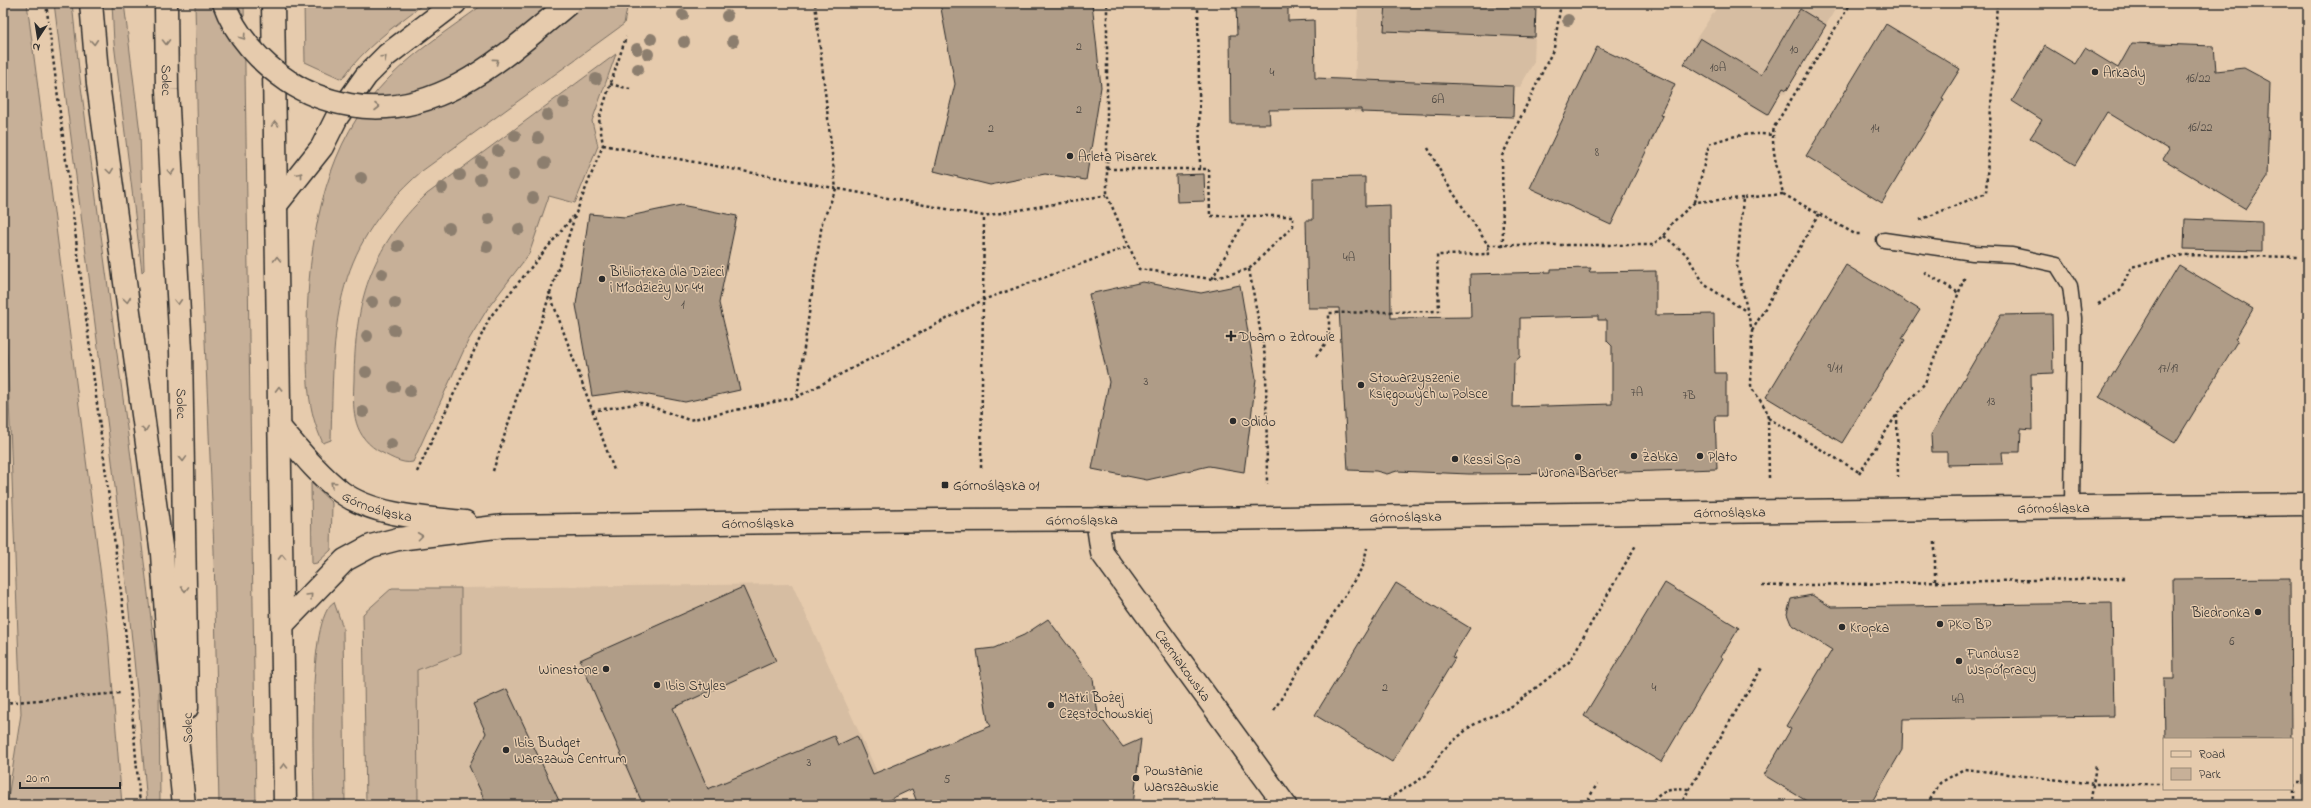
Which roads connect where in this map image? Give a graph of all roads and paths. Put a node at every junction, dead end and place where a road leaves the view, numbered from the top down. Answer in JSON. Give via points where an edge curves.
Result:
{"nodes":[{"id":1,"x":46,"y":3,"type":"edge"},
{"id":2,"x":91,"y":3,"type":"edge"},
{"id":3,"x":166,"y":3,"type":"edge"},
{"id":4,"x":224,"y":3,"type":"edge"},
{"id":5,"x":273,"y":3,"type":"edge"},
{"id":6,"x":456,"y":3,"type":"edge"},
{"id":7,"x":569,"y":3,"type":"edge"},
{"id":8,"x":815,"y":3,"type":"edge"},
{"id":9,"x":1107,"y":3,"type":"edge"},
{"id":10,"x":1198,"y":3,"type":"edge"},
{"id":11,"x":1562,"y":3,"type":"edge"},
{"id":12,"x":1852,"y":3,"type":"edge"},
{"id":13,"x":1997,"y":3,"type":"edge"},
{"id":14,"x":626,"y":37,"type":"dead end"},
{"id":15,"x":610,"y":84,"type":"junction"},
{"id":16,"x":630,"y":89,"type":"dead end"},
{"id":17,"x":1772,"y":135,"type":"junction"},
{"id":18,"x":603,"y":144,"type":"junction"},
{"id":19,"x":1428,"y":148,"type":"dead end"},
{"id":20,"x":1107,"y":169,"type":"junction"},
{"id":21,"x":1200,"y":169,"type":"junction"},
{"id":22,"x":836,"y":189,"type":"junction"},
{"id":23,"x":1783,"y":194,"type":"junction"},
{"id":24,"x":1107,"y":195,"type":"junction"},
{"id":25,"x":1743,"y":198,"type":"junction"},
{"id":26,"x":1695,"y":202,"type":"junction"},
{"id":27,"x":276,"y":205,"type":"junction"},
{"id":28,"x":576,"y":213,"type":"junction"},
{"id":29,"x":1819,"y":214,"type":"junction"},
{"id":30,"x":984,"y":216,"type":"junction"},
{"id":31,"x":1247,"y":217,"type":"junction"},
{"id":32,"x":1917,"y":221,"type":"dead end"},
{"id":33,"x":1861,"y":234,"type":"dead end"},
{"id":34,"x":1664,"y":236,"type":"junction"},
{"id":35,"x":1884,"y":240,"type":"dead end"},
{"id":36,"x":1488,"y":245,"type":"junction"},
{"id":37,"x":1130,"y":246,"type":"junction"},
{"id":38,"x":1503,"y":246,"type":"junction"},
{"id":39,"x":1973,"y":253,"type":"junction"},
{"id":40,"x":2299,"y":257,"type":"dead end"},
{"id":41,"x":1249,"y":269,"type":"junction"},
{"id":42,"x":1212,"y":279,"type":"junction"},
{"id":43,"x":549,"y":292,"type":"junction"},
{"id":44,"x":983,"y":300,"type":"junction"},
{"id":45,"x":1746,"y":311,"type":"junction"},
{"id":46,"x":2074,"y":318,"type":"junction"},
{"id":47,"x":1752,"y":331,"type":"junction"},
{"id":48,"x":1316,"y":356,"type":"dead end"},
{"id":49,"x":797,"y":397,"type":"junction"},
{"id":50,"x":592,"y":411,"type":"junction"},
{"id":51,"x":1897,"y":414,"type":"junction"},
{"id":52,"x":1768,"y":418,"type":"junction"},
{"id":53,"x":280,"y":428,"type":"junction"},
{"id":54,"x":981,"y":468,"type":"dead end"},
{"id":55,"x":614,"y":470,"type":"dead end"},
{"id":56,"x":493,"y":471,"type":"dead end"},
{"id":57,"x":417,"y":472,"type":"dead end"},
{"id":58,"x":1898,"y":477,"type":"dead end"},
{"id":59,"x":1769,"y":478,"type":"dead end"},
{"id":60,"x":1268,"y":484,"type":"dead end"},
{"id":61,"x":2308,"y":504,"type":"edge"},
{"id":62,"x":2072,"y":507,"type":"junction"},
{"id":63,"x":1097,"y":519,"type":"junction"},
{"id":64,"x":504,"y":526,"type":"junction"},
{"id":65,"x":1935,"y":542,"type":"dead end"},
{"id":66,"x":1636,"y":545,"type":"dead end"},
{"id":67,"x":1367,"y":548,"type":"dead end"},
{"id":68,"x":2126,"y":578,"type":"dead end"},
{"id":69,"x":1936,"y":583,"type":"junction"},
{"id":70,"x":1762,"y":586,"type":"dead end"},
{"id":71,"x":283,"y":624,"type":"junction"},
{"id":72,"x":1763,"y":666,"type":"dead end"},
{"id":73,"x":120,"y":693,"type":"dead end"},
{"id":74,"x":3,"y":703,"type":"edge"},
{"id":75,"x":1274,"y":710,"type":"dead end"},
{"id":76,"x":2096,"y":765,"type":"dead end"},
{"id":77,"x":2293,"y":782,"type":"edge"},
{"id":78,"x":2308,"y":782,"type":"edge"},
{"id":79,"x":1597,"y":784,"type":"dead end"},
{"id":80,"x":2095,"y":784,"type":"junction"},
{"id":81,"x":2163,"y":784,"type":"edge"},
{"id":82,"x":1689,"y":789,"type":"junction"},
{"id":83,"x":140,"y":805,"type":"edge"},
{"id":84,"x":184,"y":805,"type":"edge"},
{"id":85,"x":188,"y":805,"type":"edge"},
{"id":86,"x":285,"y":805,"type":"edge"},
{"id":87,"x":1285,"y":805,"type":"edge"},
{"id":88,"x":1378,"y":805,"type":"edge"},
{"id":89,"x":1585,"y":805,"type":"edge"},
{"id":90,"x":1650,"y":805,"type":"edge"},
{"id":91,"x":1680,"y":805,"type":"edge"},
{"id":92,"x":1927,"y":805,"type":"edge"},
{"id":93,"x":2090,"y":805,"type":"edge"},
{"id":94,"x":2294,"y":805,"type":"edge"}],
"edges":[{"from":1,"to":83,"type":"path","via":[[124,616]]},
{"from":2,"to":84,"type":"main road","one_way":true,"via":[[98,84],[162,554],[169,660]]},
{"from":3,"to":85,"type":"main road","name":"Solec","one_way":true,"via":[[166,90],[181,373]]},
{"from":4,"to":7,"type":"main road","one_way":true,"bridge":true,"via":[[247,43],[278,74],[308,93],[328,100],[376,108],[425,101],[459,86],[523,41]]},
{"from":27,"to":5,"type":"main road","one_way":true},
{"from":27,"to":6,"type":"main road","one_way":true,"via":[[322,147],[337,117],[366,76],[387,55]]},
{"from":8,"to":22,"type":"path"},
{"from":9,"to":20,"type":"path"},
{"from":10,"to":21,"type":"path"},
{"from":11,"to":38,"type":"path","via":[[1554,48],[1502,156]]},
{"from":12,"to":17,"type":"path","via":[[1774,127]]},
{"from":13,"to":32,"type":"path","via":[[1986,193]]},
{"from":14,"to":15,"type":"path"},
{"from":15,"to":16,"type":"path"},
{"from":15,"to":18,"type":"path","via":[[599,119]]},
{"from":17,"to":23,"type":"path"},
{"from":17,"to":26,"type":"path","via":[[1756,133],[1728,136],[1709,144]]},
{"from":18,"to":22,"type":"path"},
{"from":18,"to":28,"type":"path"},
{"from":19,"to":36,"type":"path","via":[[1446,182]]},
{"from":20,"to":21,"type":"path"},
{"from":20,"to":24,"type":"path"},
{"from":21,"to":31,"type":"path","via":[[1209,169],[1210,216]]},
{"from":22,"to":30,"type":"path"},
{"from":22,"to":49,"type":"path","via":[[822,224]]},
{"from":23,"to":25,"type":"path"},
{"from":23,"to":29,"type":"path"},
{"from":24,"to":30,"type":"path"},
{"from":24,"to":37,"type":"path"},
{"from":25,"to":26,"type":"path"},
{"from":25,"to":45,"type":"path","via":[[1737,266]]},
{"from":26,"to":34,"type":"path","via":[[1672,223]]},
{"from":53,"to":27,"type":"main road","one_way":true},
{"from":28,"to":43,"type":"path"},
{"from":28,"to":57,"type":"path","via":[[490,317]]},
{"from":29,"to":33,"type":"path","via":[[1855,234]]},
{"from":29,"to":47,"type":"path"},
{"from":30,"to":44,"type":"path"},
{"from":31,"to":41,"type":"path","via":[[1294,216],[1293,226]]},
{"from":31,"to":42,"type":"path"},
{"from":34,"to":38,"type":"path","via":[[1652,245]]},
{"from":34,"to":45,"type":"path","via":[[1686,254],[1705,285]]},
{"from":35,"to":39,"type":"lane"},
{"from":36,"to":38,"type":"path"},
{"from":36,"to":48,"type":"path","via":[[1489,254],[1437,255],[1439,311],[1329,313],[1329,339]]},
{"from":37,"to":42,"type":"path","via":[[1139,269]]},
{"from":37,"to":44,"type":"path"},
{"from":39,"to":46,"type":"lane","via":[[2012,255],[2058,265],[2070,286]]},
{"from":39,"to":51,"type":"path","via":[[1925,383]]},
{"from":40,"to":46,"type":"path","via":[[2183,255],[2131,267],[2120,291]]},
{"from":41,"to":42,"type":"path"},
{"from":41,"to":60,"type":"path","via":[[1266,362]]},
{"from":43,"to":50,"type":"path"},
{"from":43,"to":56,"type":"path"},
{"from":44,"to":49,"type":"path"},
{"from":44,"to":54,"type":"path"},
{"from":45,"to":47,"type":"path"},
{"from":46,"to":62,"type":"lane"},
{"from":47,"to":52,"type":"path","via":[[1751,387],[1766,409]]},
{"from":49,"to":50,"type":"path","via":[[689,420],[641,403]]},
{"from":50,"to":55,"type":"path"},
{"from":51,"to":52,"type":"path","via":[[1859,473]]},
{"from":51,"to":58,"type":"path"},
{"from":52,"to":59,"type":"path"},
{"from":64,"to":53,"type":"main road","name":"Górnośląska","one_way":true,"via":[[410,517],[367,505],[342,493],[315,469]]},
{"from":71,"to":53,"type":"main road","one_way":true},
{"from":61,"to":62,"type":"main road","name":"Górnośląska"},
{"from":62,"to":63,"type":"main road","name":"Górnośląska"},
{"from":63,"to":64,"type":"main road","name":"Górnośląska"},
{"from":63,"to":87,"type":"main road","name":"Czerniakowska","via":[[1102,553]]},
{"from":71,"to":64,"type":"main road","name":"Górnośląska","one_way":true,"via":[[345,560],[371,546],[398,539]]},
{"from":65,"to":69,"type":"path"},
{"from":66,"to":88,"type":"path","via":[[1569,662],[1514,705],[1472,726],[1443,750],[1427,775]]},
{"from":67,"to":75,"type":"path","via":[[1363,566]]},
{"from":68,"to":69,"type":"path"},
{"from":69,"to":70,"type":"path"},
{"from":86,"to":71,"type":"main road","one_way":true},
{"from":72,"to":82,"type":"path"},
{"from":73,"to":74,"type":"path"},
{"from":76,"to":80,"type":"path"},
{"from":77,"to":78,"type":"path"},
{"from":77,"to":94,"type":"path"},
{"from":79,"to":89,"type":"path"},
{"from":80,"to":81,"type":"path"},
{"from":80,"to":92,"type":"path","via":[[1964,769],[1940,783]]},
{"from":80,"to":93,"type":"path"},
{"from":82,"to":90,"type":"path","via":[[1665,790],[1656,795]]},
{"from":82,"to":91,"type":"path"}]}
